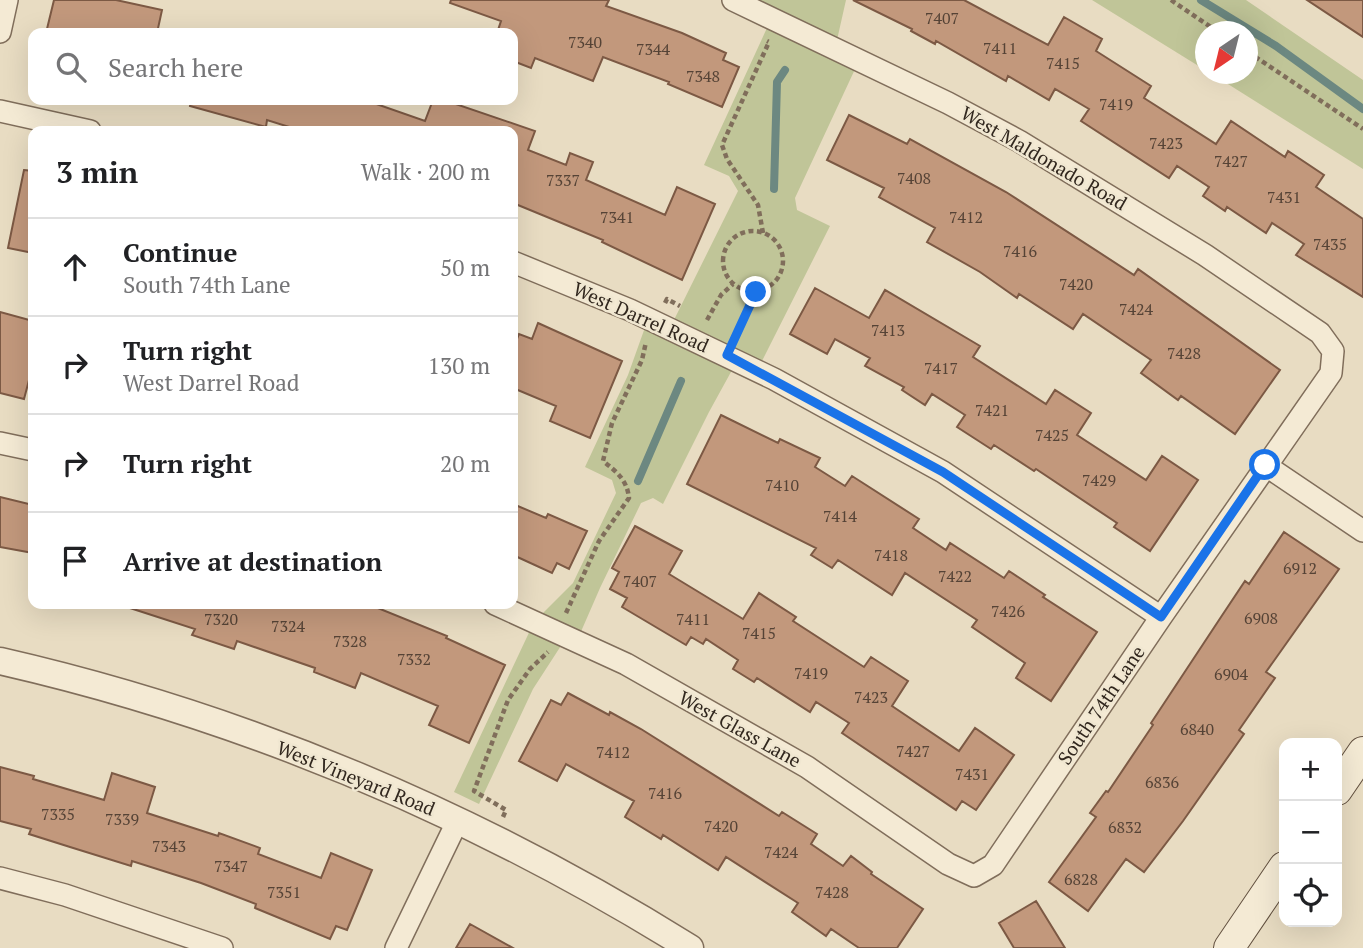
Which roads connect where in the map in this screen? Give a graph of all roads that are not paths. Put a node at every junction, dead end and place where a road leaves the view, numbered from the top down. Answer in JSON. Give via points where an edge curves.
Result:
{"nodes":[{"id":1,"x":7,"y":0,"type":"edge"},
{"id":2,"x":733,"y":0,"type":"edge"},
{"id":3,"x":0,"y":32,"type":"edge"},
{"id":4,"x":0,"y":111,"type":"edge"},
{"id":5,"x":68,"y":126,"type":"edge"},
{"id":6,"x":518,"y":264,"type":"edge"},
{"id":7,"x":1334,"y":351,"type":"joint"},
{"id":8,"x":0,"y":443,"type":"edge"},
{"id":9,"x":28,"y":449,"type":"edge"},
{"id":10,"x":1265,"y":465,"type":"junction"},
{"id":11,"x":1363,"y":531,"type":"edge"},
{"id":12,"x":506,"y":609,"type":"edge"},
{"id":13,"x":1161,"y":617,"type":"junction"},
{"id":14,"x":0,"y":662,"type":"edge"},
{"id":15,"x":1363,"y":752,"type":"edge"},
{"id":16,"x":1342,"y":783,"type":"edge"},
{"id":17,"x":457,"y":820,"type":"junction"},
{"id":18,"x":1279,"y":874,"type":"edge"},
{"id":19,"x":974,"y":876,"type":"joint"},
{"id":20,"x":0,"y":878,"type":"edge"},
{"id":21,"x":222,"y":948,"type":"edge"},
{"id":22,"x":396,"y":948,"type":"edge"},
{"id":23,"x":690,"y":948,"type":"edge"},
{"id":24,"x":1229,"y":948,"type":"edge"}],
"edges":[{"from":1,"to":3,"type":"street"},
{"from":2,"to":7,"type":"street","name":"West Maldonado Road","via":[[1019,141],[1205,255],[1320,333]]},
{"from":4,"to":5,"type":"street"},
{"from":6,"to":13,"type":"street","name":"West Darrel Road","via":[[727,355],[943,472]]},
{"from":7,"to":10,"type":"street","name":"South 74th Lane","via":[[1331,373]]},
{"from":8,"to":9,"type":"street"},
{"from":10,"to":11,"type":"street"},
{"from":10,"to":13,"type":"street","name":"South 74th Lane"},
{"from":12,"to":19,"type":"street","name":"West Glass Lane","via":[[626,664],[807,767],[948,864]]},
{"from":13,"to":19,"type":"street","name":"South 74th Lane","via":[[993,865]]},
{"from":14,"to":17,"type":"street","name":"West Vineyard Road","via":[[115,690],[210,720]]},
{"from":15,"to":16,"type":"main road"},
{"from":17,"to":22,"type":"street"},
{"from":17,"to":23,"type":"street","name":"West Vineyard Road","via":[[629,910]]},
{"from":18,"to":24,"type":"main road"},
{"from":20,"to":21,"type":"street"}]}
